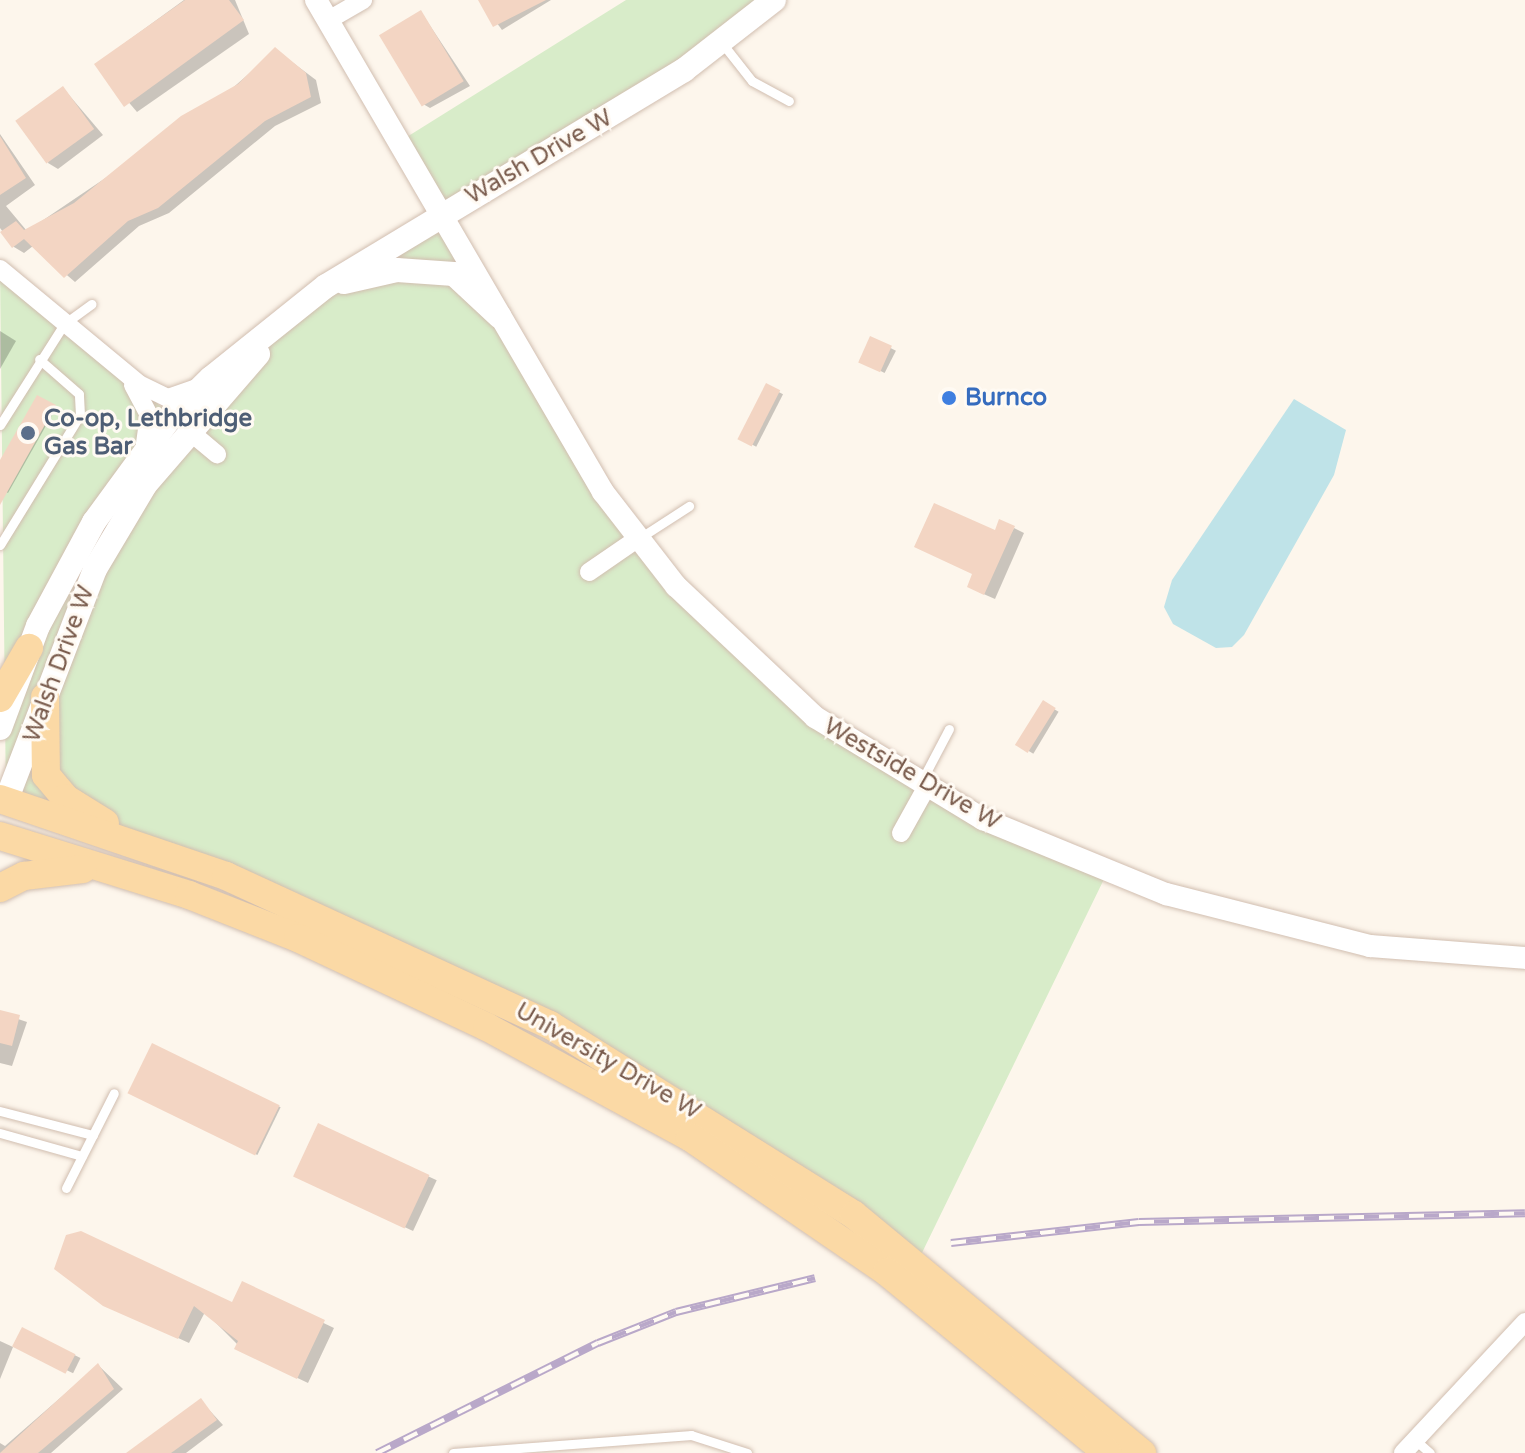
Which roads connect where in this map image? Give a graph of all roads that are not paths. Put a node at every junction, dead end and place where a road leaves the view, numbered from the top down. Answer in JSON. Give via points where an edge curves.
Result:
{"nodes":[{"id":1,"x":316,"y":0,"type":"edge"},
{"id":2,"x":363,"y":0,"type":"edge"},
{"id":3,"x":774,"y":0,"type":"edge"},
{"id":4,"x":332,"y":18,"type":"junction"},
{"id":5,"x":722,"y":43,"type":"junction"},
{"id":6,"x":789,"y":101,"type":"dead end"},
{"id":7,"x":443,"y":212,"type":"junction"},
{"id":8,"x":0,"y":269,"type":"edge"},
{"id":9,"x":326,"y":286,"type":"junction"},
{"id":10,"x":92,"y":304,"type":"dead end"},
{"id":11,"x":299,"y":307,"type":"junction"},
{"id":12,"x":499,"y":316,"type":"junction"},
{"id":13,"x":64,"y":324,"type":"junction"},
{"id":14,"x":39,"y":359,"type":"junction"},
{"id":15,"x":120,"y":370,"type":"junction"},
{"id":16,"x":211,"y":378,"type":"junction"},
{"id":17,"x":0,"y":425,"type":"edge"},
{"id":18,"x":188,"y":430,"type":"junction"},
{"id":19,"x":217,"y":454,"type":"dead end"},
{"id":20,"x":141,"y":458,"type":"junction"},
{"id":21,"x":689,"y":506,"type":"dead end"},
{"id":22,"x":1,"y":537,"type":"edge"},
{"id":23,"x":637,"y":539,"type":"junction"},
{"id":24,"x":589,"y":572,"type":"dead end"},
{"id":25,"x":29,"y":648,"type":"junction"},
{"id":26,"x":45,"y":697,"type":"junction"},
{"id":27,"x":0,"y":698,"type":"edge"},
{"id":28,"x":0,"y":728,"type":"edge"},
{"id":29,"x":949,"y":729,"type":"dead end"},
{"id":30,"x":924,"y":784,"type":"junction"},
{"id":31,"x":2,"y":808,"type":"edge"},
{"id":32,"x":901,"y":833,"type":"dead end"},
{"id":33,"x":0,"y":836,"type":"edge"},
{"id":34,"x":146,"y":848,"type":"junction"},
{"id":35,"x":106,"y":869,"type":"junction"},
{"id":36,"x":0,"y":888,"type":"edge"},
{"id":37,"x":1525,"y":958,"type":"edge"},
{"id":38,"x":114,"y":1093,"type":"dead end"},
{"id":39,"x":0,"y":1111,"type":"edge"},
{"id":40,"x":0,"y":1133,"type":"edge"},
{"id":41,"x":93,"y":1135,"type":"junction"},
{"id":42,"x":82,"y":1156,"type":"junction"},
{"id":43,"x":66,"y":1188,"type":"dead end"},
{"id":44,"x":1525,"y":1322,"type":"edge"},
{"id":45,"x":1409,"y":1446,"type":"edge"},
{"id":46,"x":453,"y":1453,"type":"edge"},
{"id":47,"x":747,"y":1453,"type":"edge"},
{"id":48,"x":1107,"y":1453,"type":"edge"},
{"id":49,"x":1142,"y":1453,"type":"edge"},
{"id":50,"x":1430,"y":1453,"type":"edge"}],
"edges":[{"from":1,"to":4,"type":"street","name":"Westside Drive W"},
{"from":2,"to":4,"type":"street"},
{"from":3,"to":5,"type":"main road","name":"Walsh Drive W"},
{"from":4,"to":7,"type":"street","name":"Westside Drive W"},
{"from":5,"to":6,"type":"lane","via":[[752,81]]},
{"from":5,"to":7,"type":"main road","name":"Walsh Drive W"},
{"from":7,"to":9,"type":"main road","name":"Walsh Drive W"},
{"from":7,"to":12,"type":"street","name":"Westside Drive W"},
{"from":8,"to":13,"type":"street"},
{"from":9,"to":11,"type":"main road","name":"Walsh Drive W"},
{"from":9,"to":12,"type":"main road","via":[[427,268],[454,274]]},
{"from":10,"to":13,"type":"lane"},
{"from":11,"to":16,"type":"main road","name":"Walsh Drive W"},
{"from":11,"to":18,"type":"main road","name":"Walsh Drive W"},
{"from":12,"to":23,"type":"street","name":"Westside Drive W"},
{"from":13,"to":14,"type":"lane"},
{"from":13,"to":15,"type":"street"},
{"from":14,"to":17,"type":"lane"},
{"from":14,"to":22,"type":"lane","via":[[79,394],[80,415]]},
{"from":15,"to":16,"type":"street","via":[[168,398]]},
{"from":15,"to":20,"type":"street","via":[[149,415]]},
{"from":16,"to":20,"type":"main road","name":"Walsh Drive W"},
{"from":18,"to":19,"type":"street"},
{"from":18,"to":26,"type":"main road","name":"Walsh Drive W","via":[[95,569]]},
{"from":20,"to":25,"type":"main road","name":"Walsh Drive W","via":[[94,522]]},
{"from":21,"to":23,"type":"lane"},
{"from":23,"to":24,"type":"street"},
{"from":23,"to":30,"type":"street","name":"Westside Drive W","via":[[769,678],[815,717]]},
{"from":25,"to":27,"type":"main road"},
{"from":25,"to":28,"type":"main road","name":"Walsh Drive W"},
{"from":26,"to":31,"type":"main road","name":"Walsh Drive W"},
{"from":26,"to":34,"type":"main road","via":[[42,759],[53,787]]},
{"from":29,"to":30,"type":"lane"},
{"from":30,"to":32,"type":"street"},
{"from":30,"to":37,"type":"street","name":"Westside Drive W","via":[[1044,847],[1233,916],[1370,946]]},
{"from":31,"to":34,"type":"main road","name":"University Drive W"},
{"from":33,"to":35,"type":"main road","name":"University Drive W"},
{"from":34,"to":49,"type":"main road","name":"University Drive W","via":[[461,979],[710,1120],[917,1263]]},
{"from":35,"to":36,"type":"main road","via":[[45,871]]},
{"from":35,"to":48,"type":"main road","name":"University Drive W","via":[[189,895],[374,972],[690,1137],[887,1272]]},
{"from":38,"to":41,"type":"lane"},
{"from":39,"to":41,"type":"lane"},
{"from":40,"to":42,"type":"lane"},
{"from":41,"to":42,"type":"lane"},
{"from":42,"to":43,"type":"lane"},
{"from":44,"to":45,"type":"street"},
{"from":45,"to":50,"type":"lane"},
{"from":46,"to":47,"type":"lane","via":[[691,1435]]}]}
